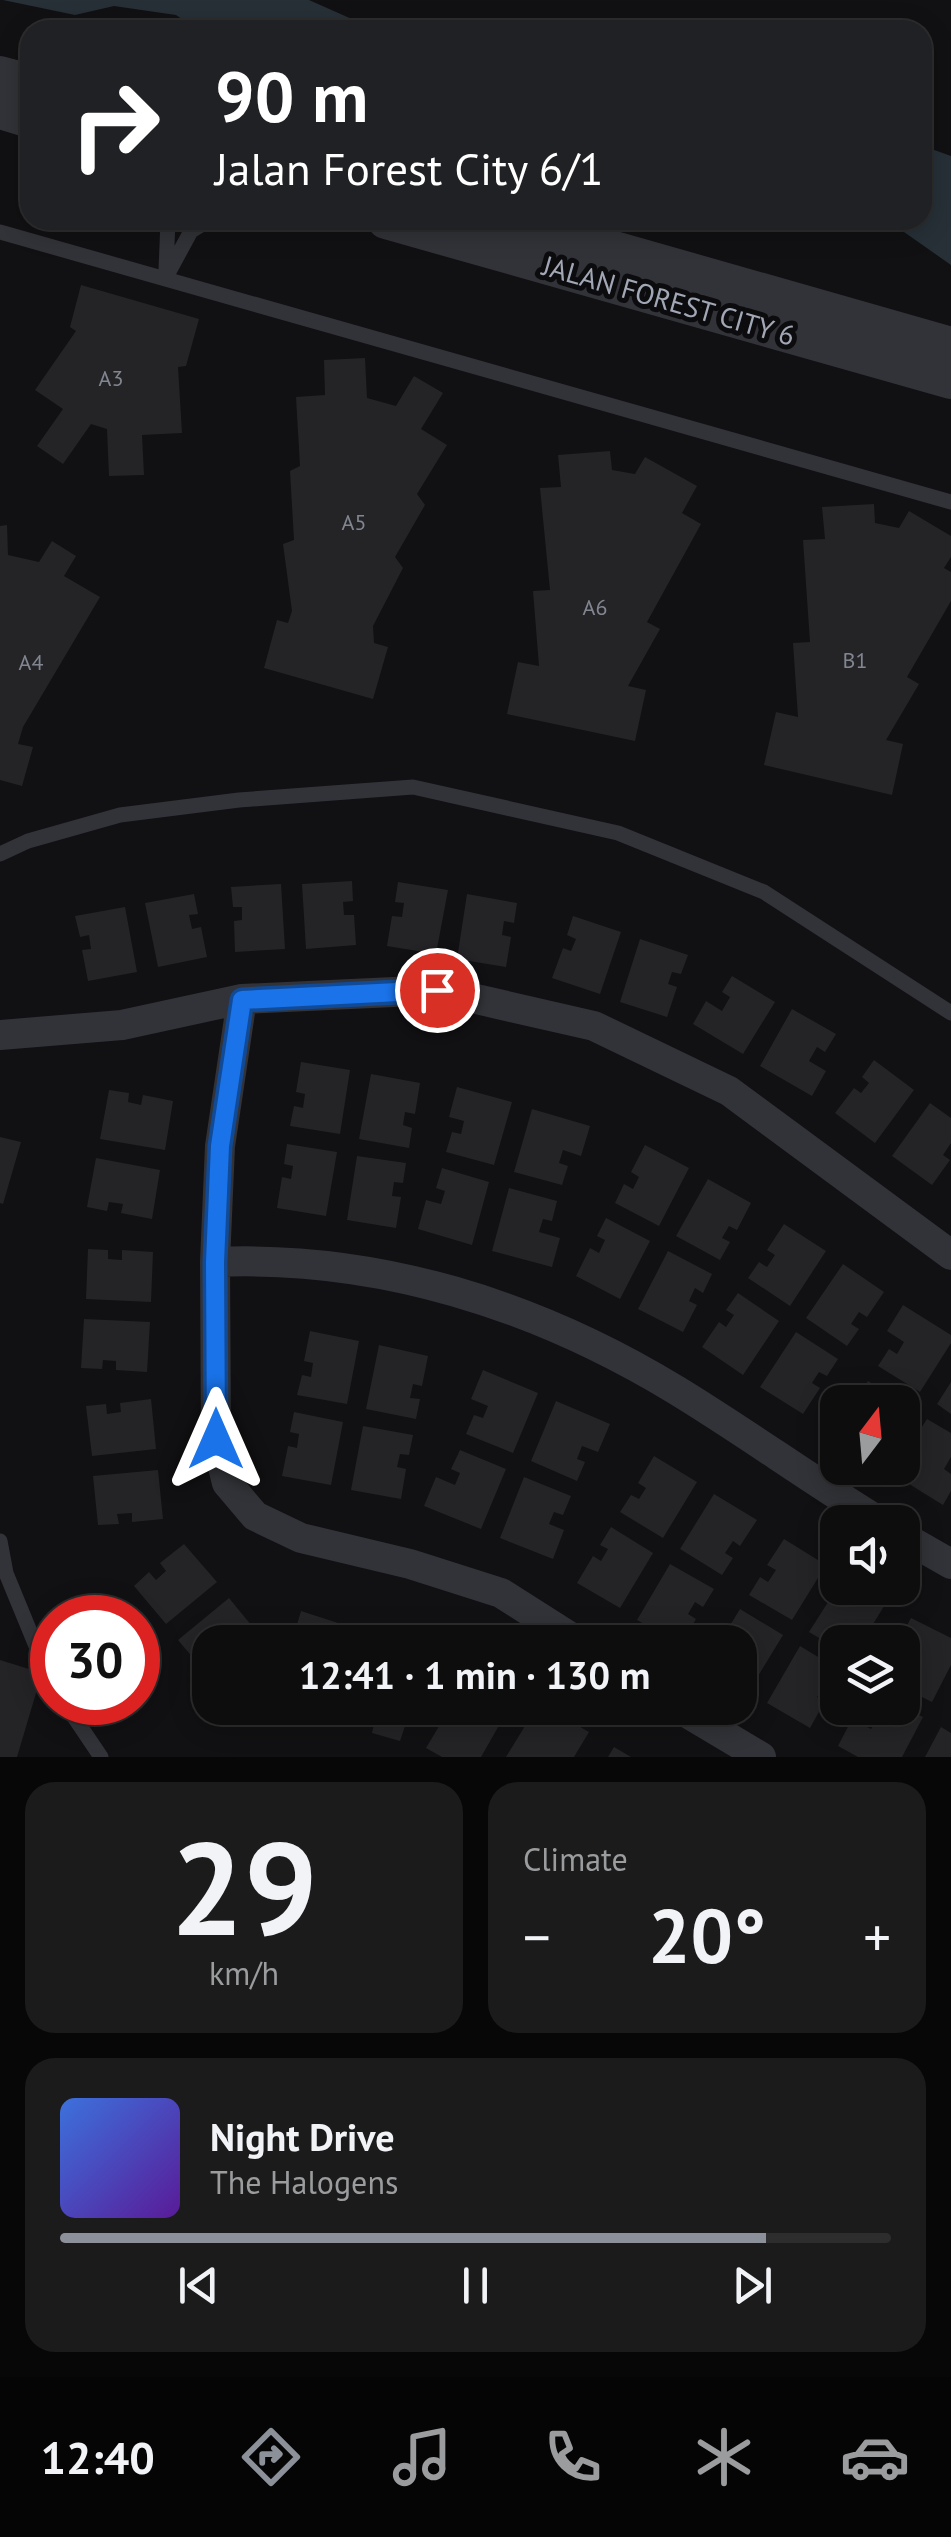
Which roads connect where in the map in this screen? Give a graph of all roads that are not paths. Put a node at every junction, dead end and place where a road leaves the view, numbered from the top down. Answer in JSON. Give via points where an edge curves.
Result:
{"nodes":[{"id":1,"x":167,"y":230,"type":"edge"},
{"id":2,"x":193,"y":230,"type":"edge"},
{"id":3,"x":421,"y":230,"type":"edge"},
{"id":4,"x":544,"y":230,"type":"edge"},
{"id":5,"x":0,"y":232,"type":"edge"},
{"id":6,"x":165,"y":279,"type":"junction"},
{"id":7,"x":951,"y":346,"type":"edge"},
{"id":8,"x":951,"y":380,"type":"edge"},
{"id":9,"x":951,"y":502,"type":"edge"},
{"id":10,"x":0,"y":854,"type":"edge"},
{"id":11,"x":242,"y":1000,"type":"junction"},
{"id":12,"x":951,"y":1013,"type":"edge"},
{"id":13,"x":0,"y":1035,"type":"edge"},
{"id":14,"x":951,"y":1255,"type":"edge"},
{"id":15,"x":215,"y":1262,"type":"junction"},
{"id":16,"x":854,"y":1505,"type":"edge"},
{"id":17,"x":0,"y":1542,"type":"edge"},
{"id":18,"x":920,"y":1546,"type":"edge"},
{"id":19,"x":951,"y":1564,"type":"edge"},
{"id":20,"x":551,"y":1625,"type":"edge"},
{"id":21,"x":30,"y":1631,"type":"edge"},
{"id":22,"x":79,"y":1725,"type":"edge"},
{"id":23,"x":708,"y":1725,"type":"edge"},
{"id":24,"x":101,"y":1757,"type":"edge"},
{"id":25,"x":762,"y":1757,"type":"edge"}],
"edges":[{"from":1,"to":6,"type":"lane"},
{"from":2,"to":6,"type":"lane"},
{"from":3,"to":8,"type":"street","name":"JALAN FOREST CITY 6"},
{"from":4,"to":7,"type":"street","name":"JALAN FOREST CITY 6"},
{"from":5,"to":6,"type":"lane"},
{"from":6,"to":9,"type":"lane"},
{"from":10,"to":12,"type":"lane","via":[[120,815],[414,787],[618,833],[764,892]]},
{"from":11,"to":13,"type":"street","via":[[122,1025]]},
{"from":11,"to":14,"type":"street","via":[[437,990],[594,1026],[728,1091]]},
{"from":11,"to":15,"type":"street","via":[[220,1146]]},
{"from":15,"to":16,"type":"street","via":[[359,1268],[463,1292],[544,1321],[677,1390]]},
{"from":15,"to":20,"type":"street","via":[[216,1439],[227,1484],[255,1516],[301,1538],[501,1593]]},
{"from":17,"to":21,"type":"lane"},
{"from":18,"to":19,"type":"street"},
{"from":22,"to":24,"type":"lane"},
{"from":23,"to":25,"type":"street"}]}
